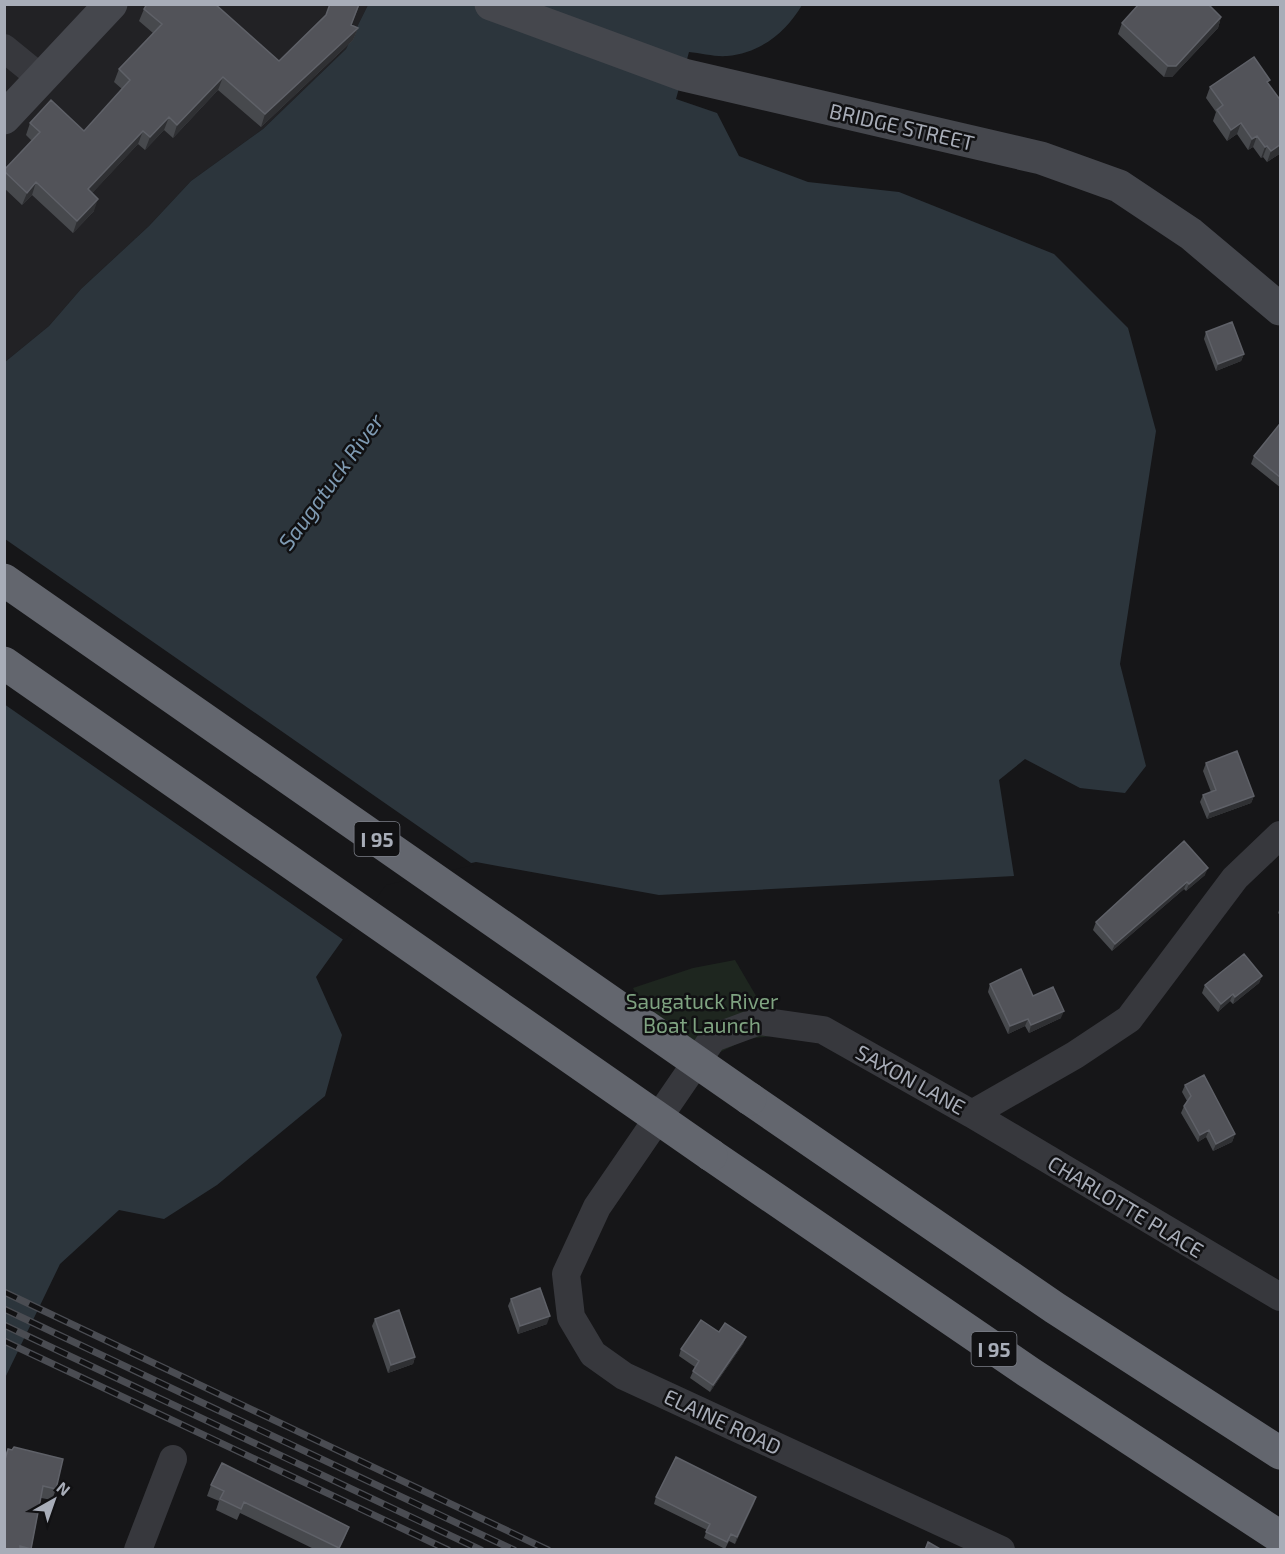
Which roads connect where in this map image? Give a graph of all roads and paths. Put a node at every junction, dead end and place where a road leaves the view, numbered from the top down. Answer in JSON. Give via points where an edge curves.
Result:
{"nodes":[{"id":1,"x":111,"y":4,"type":"edge"},
{"id":2,"x":490,"y":4,"type":"edge"},
{"id":3,"x":4,"y":48,"type":"edge"},
{"id":4,"x":42,"y":79,"type":"junction"},
{"id":5,"x":4,"y":118,"type":"edge"},
{"id":6,"x":1281,"y":309,"type":"edge"},
{"id":7,"x":4,"y":580,"type":"edge"},
{"id":8,"x":4,"y":663,"type":"edge"},
{"id":9,"x":1281,"y":835,"type":"edge"},
{"id":10,"x":972,"y":1114,"type":"junction"},
{"id":11,"x":597,"y":1207,"type":"joint"},
{"id":12,"x":1281,"y":1298,"type":"edge"},
{"id":13,"x":1281,"y":1453,"type":"edge"},
{"id":14,"x":173,"y":1459,"type":"dead end"},
{"id":15,"x":1281,"y":1537,"type":"edge"},
{"id":16,"x":138,"y":1550,"type":"edge"},
{"id":17,"x":1001,"y":1550,"type":"edge"}],
"edges":[{"from":1,"to":4,"type":"main road"},
{"from":2,"to":6,"type":"main road","name":"BRIDGE STREET","via":[[684,75],[1041,158],[1119,186],[1191,234]]},
{"from":3,"to":4,"type":"street"},
{"from":4,"to":5,"type":"main road"},
{"from":7,"to":13,"type":"highway","number":"I 95","bridge":true,"via":[[1054,1308]]},
{"from":8,"to":15,"type":"highway","number":"I 95","bridge":true,"via":[[711,1155],[1030,1373]]},
{"from":9,"to":10,"type":"street","name":"SAXON LANE","via":[[1235,878],[1129,1019]]},
{"from":10,"to":11,"type":"street","name":"SAXON LANE","via":[[823,1030],[759,1021],[714,1038]]},
{"from":10,"to":12,"type":"street","name":"CHARLOTTE PLACE"},
{"from":11,"to":17,"type":"street","name":"ELAINE ROAD","via":[[566,1274],[571,1317],[593,1354],[624,1376]]},
{"from":14,"to":16,"type":"street"}]}
